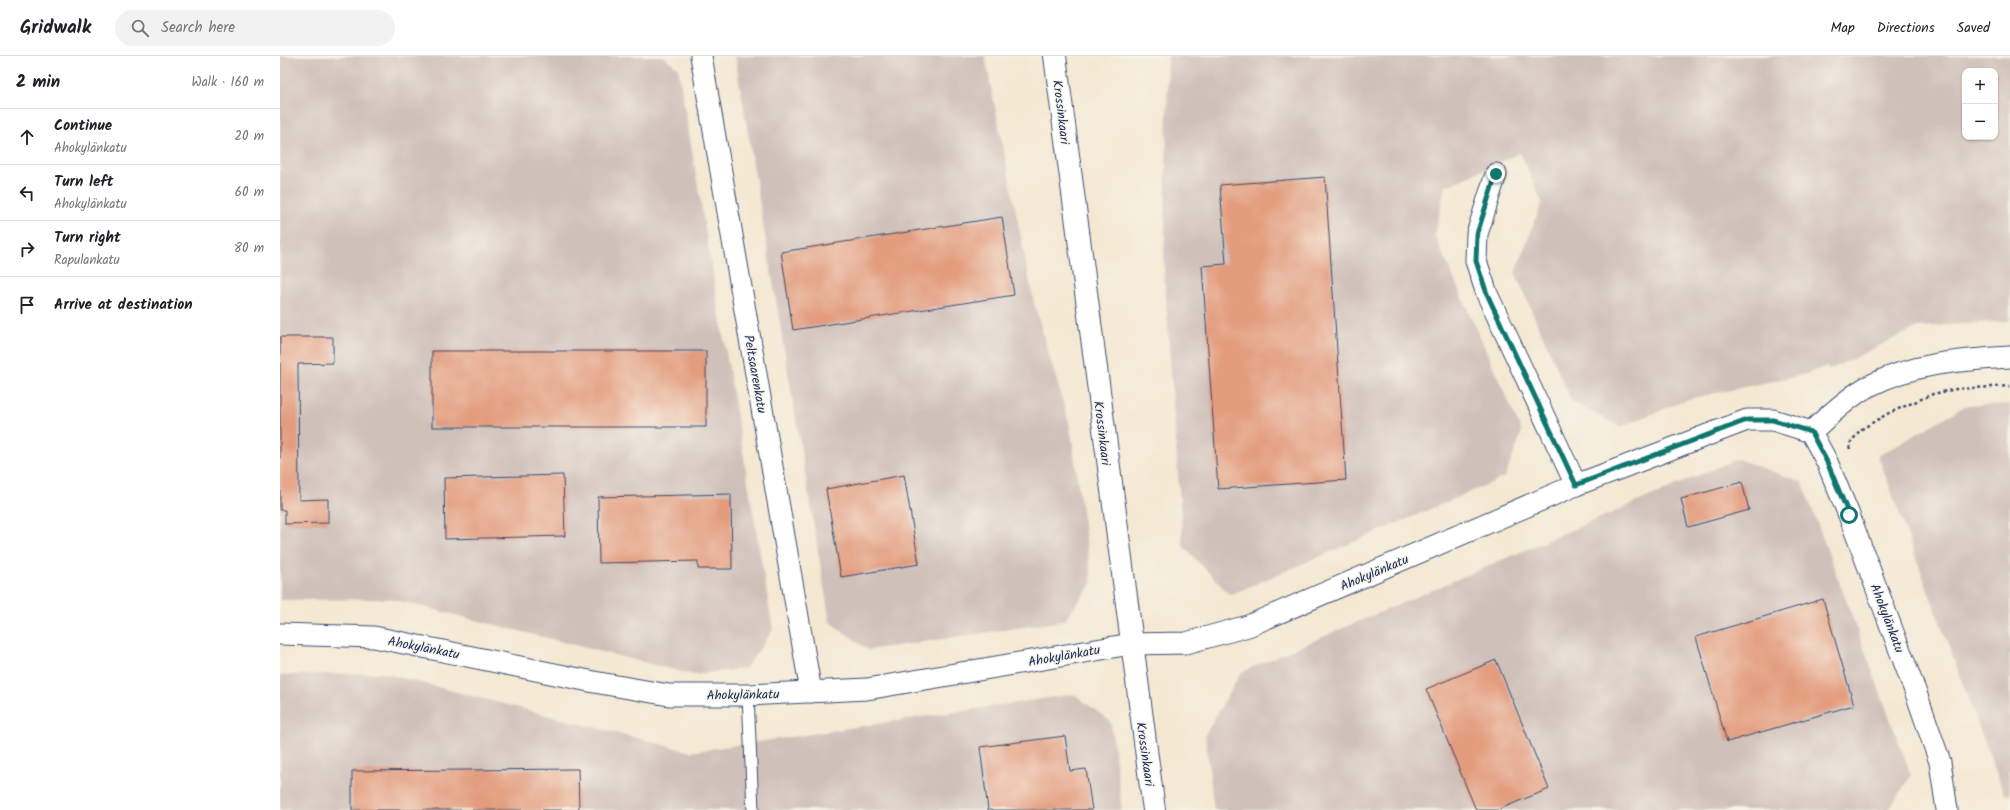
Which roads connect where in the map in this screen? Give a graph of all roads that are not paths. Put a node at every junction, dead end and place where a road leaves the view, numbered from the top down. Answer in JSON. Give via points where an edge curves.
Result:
{"nodes":[{"id":1,"x":701,"y":56,"type":"edge"},
{"id":2,"x":1055,"y":56,"type":"edge"},
{"id":3,"x":1496,"y":174,"type":"dead end"},
{"id":4,"x":2010,"y":357,"type":"edge"},
{"id":5,"x":1811,"y":432,"type":"junction"},
{"id":6,"x":1576,"y":485,"type":"junction"},
{"id":7,"x":280,"y":634,"type":"edge"},
{"id":8,"x":1131,"y":644,"type":"junction"},
{"id":9,"x":810,"y":692,"type":"junction"},
{"id":10,"x":748,"y":695,"type":"junction"},
{"id":11,"x":753,"y":810,"type":"edge"},
{"id":12,"x":1154,"y":810,"type":"edge"},
{"id":13,"x":1947,"y":810,"type":"edge"}],
"edges":[{"from":1,"to":9,"type":"street","name":"Peltsaarenkatu"},
{"from":2,"to":8,"type":"street","name":"Krossinkaari"},
{"from":3,"to":6,"type":"street","via":[[1477,234],[1476,261],[1487,294]]},
{"from":4,"to":5,"type":"street","via":[[1954,361],[1913,368],[1868,386]]},
{"from":5,"to":6,"type":"street","name":"Ahokylänkatu","via":[[1773,420],[1747,420]]},
{"from":5,"to":13,"type":"street","name":"Ahokylänkatu","via":[[1827,462],[1849,515],[1917,696],[1940,762]]},
{"from":6,"to":8,"type":"street","name":"Ahokylänkatu","via":[[1248,626],[1186,643]]},
{"from":7,"to":10,"type":"street","name":"Ahokylänkatu","via":[[374,637],[669,695]]},
{"from":8,"to":9,"type":"street","name":"Ahokylänkatu","via":[[867,689]]},
{"from":8,"to":12,"type":"street","name":"Krossinkaari"},
{"from":9,"to":10,"type":"street","name":"Ahokylänkatu"},
{"from":10,"to":11,"type":"lane"}]}
